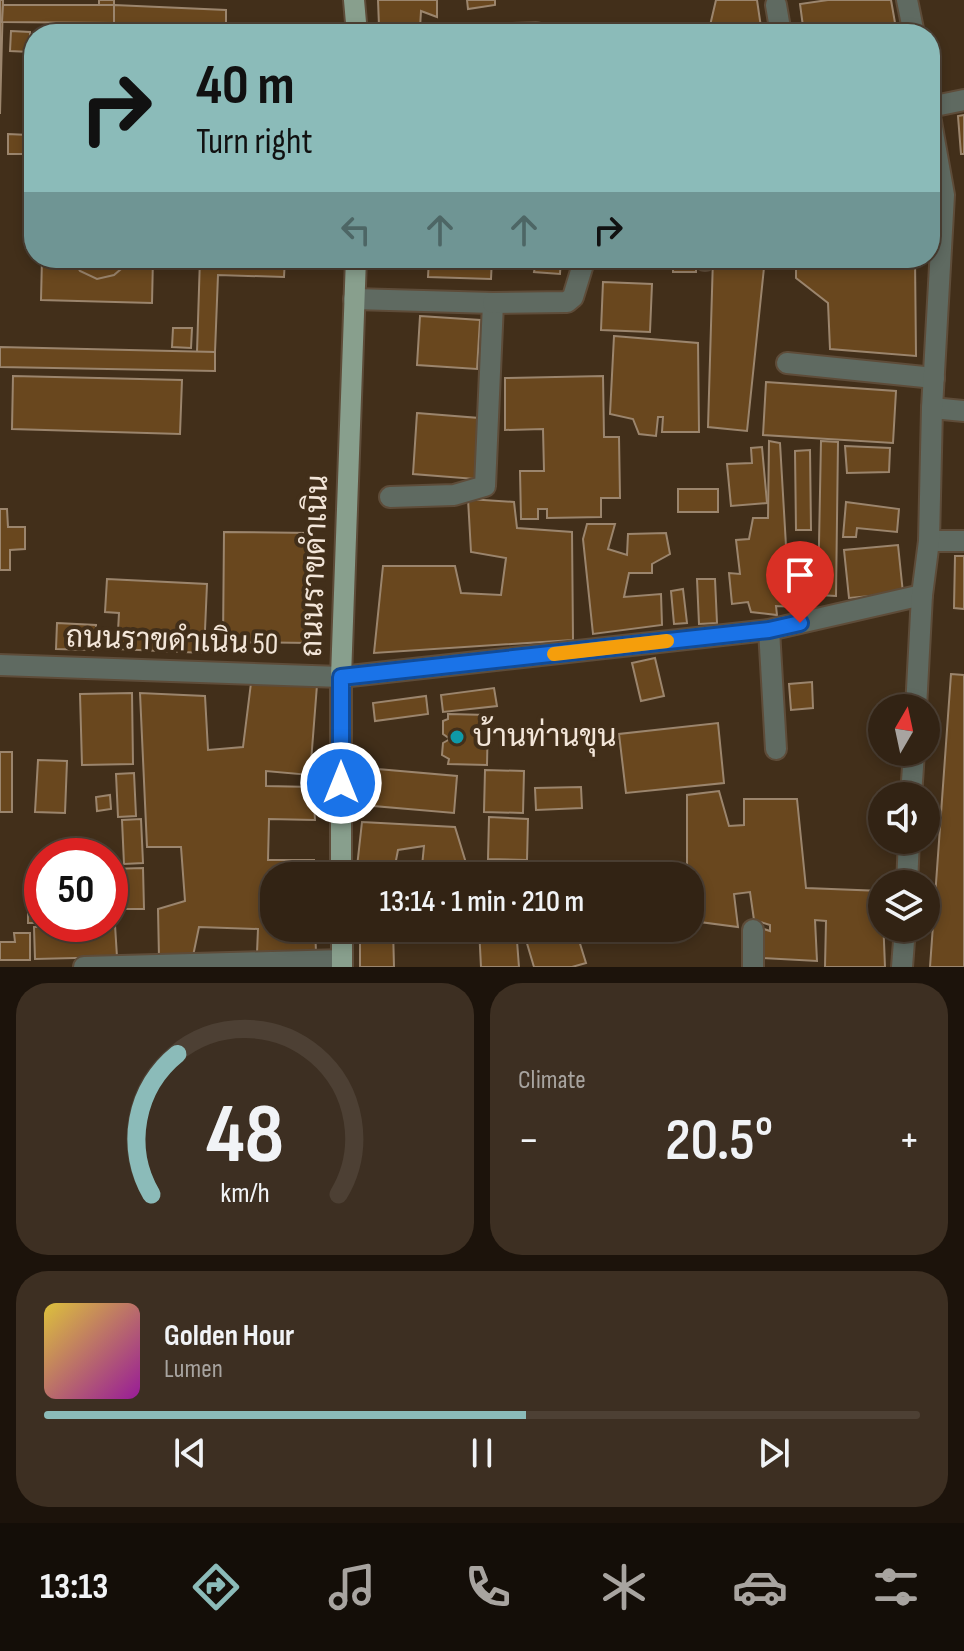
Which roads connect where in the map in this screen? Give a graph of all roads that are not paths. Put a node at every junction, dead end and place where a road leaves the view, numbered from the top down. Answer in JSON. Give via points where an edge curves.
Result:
{"nodes":[{"id":1,"x":354,"y":0,"type":"edge"},
{"id":2,"x":907,"y":0,"type":"edge"},
{"id":3,"x":776,"y":5,"type":"dead end"},
{"id":4,"x":356,"y":24,"type":"edge"},
{"id":5,"x":779,"y":24,"type":"edge"},
{"id":6,"x":912,"y":24,"type":"edge"},
{"id":7,"x":964,"y":100,"type":"edge"},
{"id":8,"x":940,"y":105,"type":"edge"},
{"id":9,"x":940,"y":177,"type":"edge"},
{"id":10,"x":356,"y":268,"type":"edge"},
{"id":11,"x":582,"y":268,"type":"edge"},
{"id":12,"x":354,"y":299,"type":"junction"},
{"id":13,"x":493,"y":303,"type":"junction"},
{"id":14,"x":787,"y":363,"type":"dead end"},
{"id":15,"x":934,"y":378,"type":"junction"},
{"id":16,"x":932,"y":408,"type":"junction"},
{"id":17,"x":964,"y":411,"type":"edge"},
{"id":18,"x":390,"y":497,"type":"dead end"},
{"id":19,"x":929,"y":541,"type":"junction"},
{"id":20,"x":964,"y":541,"type":"edge"},
{"id":21,"x":922,"y":595,"type":"junction"},
{"id":22,"x":769,"y":630,"type":"junction"},
{"id":23,"x":0,"y":665,"type":"edge"},
{"id":24,"x":341,"y":677,"type":"junction"},
{"id":25,"x":917,"y":694,"type":"edge"},
{"id":26,"x":776,"y":749,"type":"dead end"},
{"id":27,"x":341,"y":862,"type":"edge"},
{"id":28,"x":753,"y":930,"type":"dead end"},
{"id":29,"x":342,"y":942,"type":"edge"},
{"id":30,"x":904,"y":942,"type":"edge"},
{"id":31,"x":342,"y":963,"type":"edge"},
{"id":32,"x":160,"y":966,"type":"edge"},
{"id":33,"x":84,"y":967,"type":"edge"},
{"id":34,"x":753,"y":967,"type":"edge"},
{"id":35,"x":902,"y":967,"type":"edge"}],
"edges":[{"from":1,"to":4,"type":"main road"},
{"from":2,"to":6,"type":"street"},
{"from":3,"to":5,"type":"street"},
{"from":7,"to":8,"type":"street"},
{"from":9,"to":15,"type":"street","via":[[944,195]]},
{"from":10,"to":12,"type":"main road","name":"ถนนราขดำเนิน"},
{"from":11,"to":13,"type":"street","via":[[567,302]]},
{"from":12,"to":13,"type":"street"},
{"from":12,"to":24,"type":"main road","name":"ถนนราขดำเนิน"},
{"from":13,"to":18,"type":"street","via":[[485,486],[454,495]]},
{"from":14,"to":15,"type":"street"},
{"from":15,"to":16,"type":"street"},
{"from":16,"to":17,"type":"street"},
{"from":16,"to":19,"type":"street"},
{"from":19,"to":20,"type":"street"},
{"from":19,"to":21,"type":"street"},
{"from":21,"to":22,"type":"street","name":"ถนนราขดำเนิน 50"},
{"from":21,"to":25,"type":"street"},
{"from":22,"to":24,"type":"street","name":"ถนนราขดำเนิน 50"},
{"from":22,"to":26,"type":"street"},
{"from":23,"to":24,"type":"street","name":"ถนนราขดำเนิน 50"},
{"from":24,"to":27,"type":"main road","name":"ถนนราขดำเนิน"},
{"from":28,"to":34,"type":"street"},
{"from":29,"to":31,"type":"main road"},
{"from":30,"to":35,"type":"street"},
{"from":31,"to":32,"type":"street"},
{"from":32,"to":33,"type":"street"}]}
